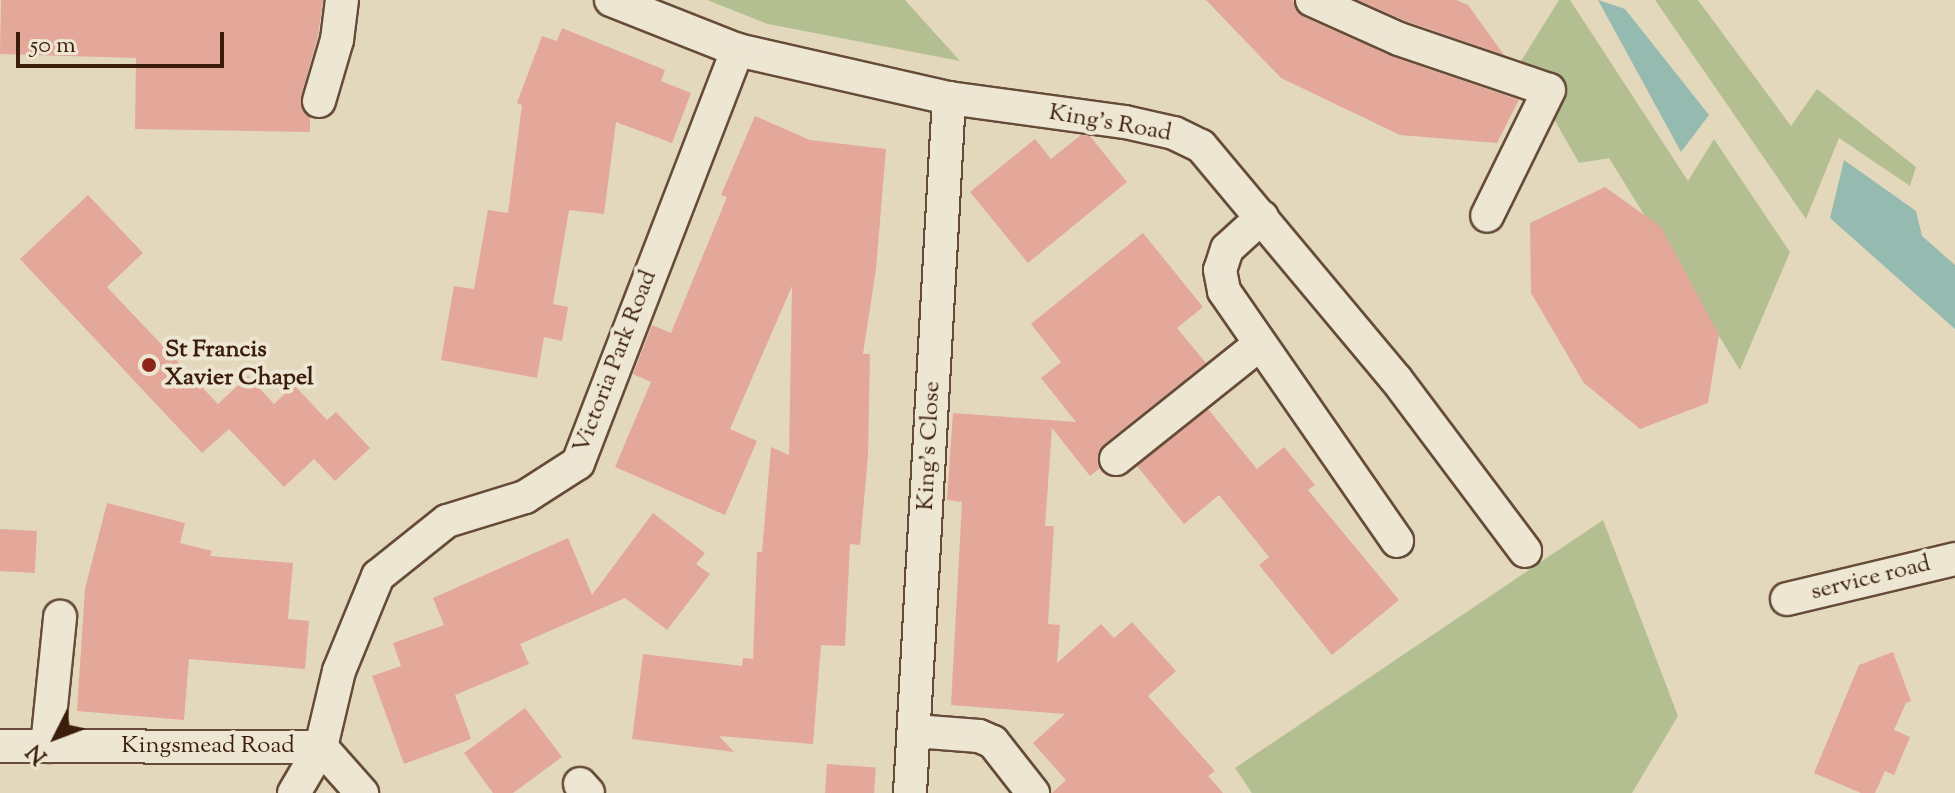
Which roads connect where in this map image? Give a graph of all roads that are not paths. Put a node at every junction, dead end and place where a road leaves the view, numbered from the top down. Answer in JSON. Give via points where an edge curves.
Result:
{"nodes":[{"id":1,"x":342,"y":0,"type":"edge"},
{"id":2,"x":611,"y":0,"type":"edge"},
{"id":3,"x":1312,"y":0,"type":"edge"},
{"id":4,"x":737,"y":50,"type":"junction"},
{"id":5,"x":949,"y":98,"type":"junction"},
{"id":6,"x":319,"y":101,"type":"dead end"},
{"id":7,"x":1487,"y":216,"type":"dead end"},
{"id":8,"x":1262,"y":217,"type":"junction"},
{"id":9,"x":1260,"y":344,"type":"junction"},
{"id":10,"x":1116,"y":459,"type":"dead end"},
{"id":11,"x":1397,"y":541,"type":"dead end"},
{"id":12,"x":1525,"y":551,"type":"dead end"},
{"id":13,"x":1955,"y":559,"type":"edge"},
{"id":14,"x":1787,"y":599,"type":"dead end"},
{"id":15,"x":60,"y":617,"type":"dead end"},
{"id":16,"x":915,"y":731,"type":"junction"},
{"id":17,"x":0,"y":746,"type":"edge"},
{"id":18,"x":47,"y":746,"type":"junction"},
{"id":19,"x":321,"y":747,"type":"junction"},
{"id":20,"x":294,"y":793,"type":"edge"},
{"id":21,"x":362,"y":793,"type":"edge"},
{"id":22,"x":910,"y":793,"type":"edge"},
{"id":23,"x":1033,"y":793,"type":"edge"}],
"edges":[{"from":1,"to":6,"type":"street","via":[[337,40]]},
{"from":2,"to":4,"type":"street","name":"King's Road"},
{"from":3,"to":7,"type":"street","via":[[1399,39],[1549,90]]},
{"from":4,"to":5,"type":"street","name":"King's Road"},
{"from":4,"to":19,"type":"street","name":"Victoria Park Road","via":[[578,463],[525,497],[447,521],[378,576],[339,671]]},
{"from":5,"to":8,"type":"street","name":"King's Road","via":[[1174,133],[1201,146]]},
{"from":5,"to":16,"type":"street","name":"King's Close"},
{"from":8,"to":9,"type":"street","via":[[1227,249],[1220,270],[1224,291]]},
{"from":8,"to":12,"type":"street","name":"King's Road","via":[[1396,379]]},
{"from":9,"to":10,"type":"street"},
{"from":9,"to":11,"type":"street"},
{"from":13,"to":14,"type":"street","name":"service road"},
{"from":15,"to":18,"type":"street"},
{"from":16,"to":22,"type":"street","name":"King's Close"},
{"from":16,"to":23,"type":"street","via":[[993,742]]},
{"from":17,"to":18,"type":"street","name":"Kingsmead Road"},
{"from":18,"to":19,"type":"street","name":"Kingsmead Road"},
{"from":19,"to":20,"type":"street","name":"Victoria Park Road"},
{"from":19,"to":21,"type":"street"}]}
